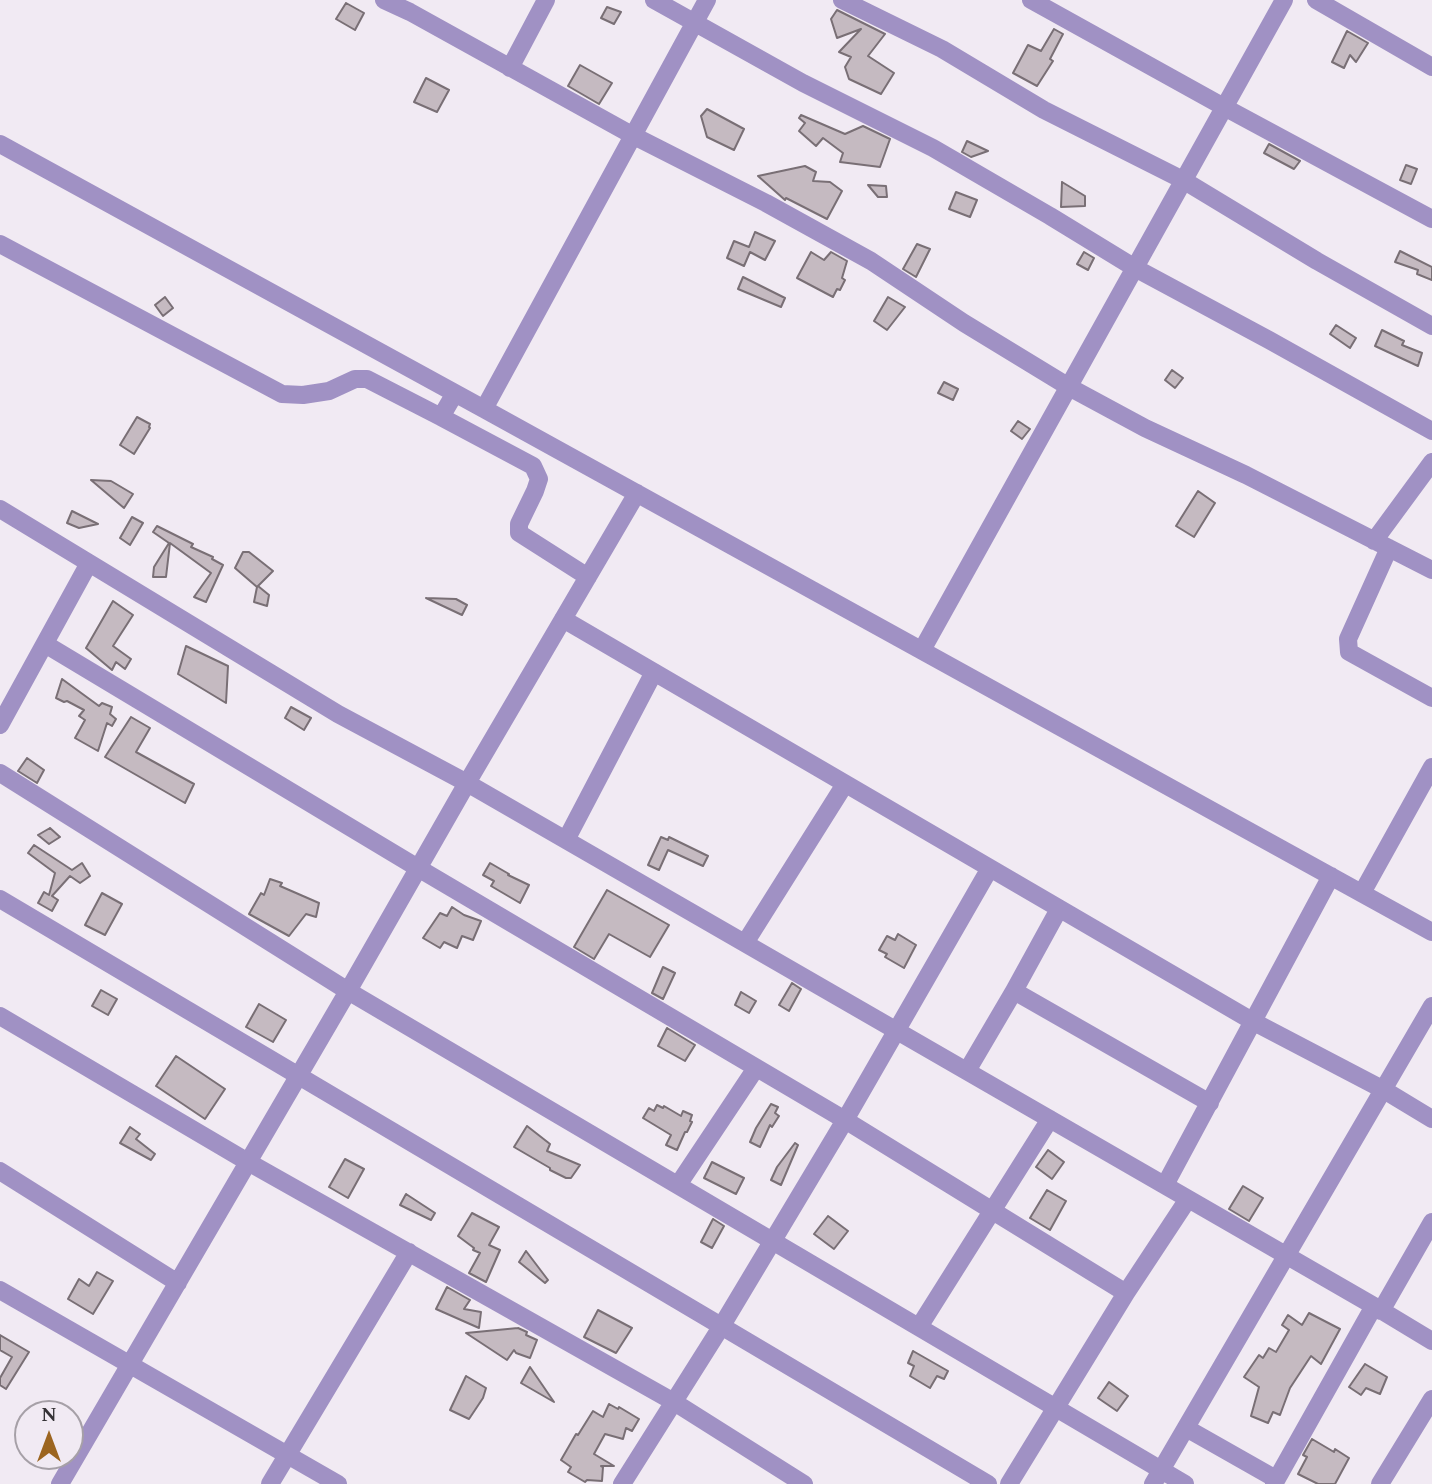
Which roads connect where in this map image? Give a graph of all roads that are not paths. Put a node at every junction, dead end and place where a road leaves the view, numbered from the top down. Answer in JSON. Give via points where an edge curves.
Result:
{"nodes":[{"id":1,"x":384,"y":0,"type":"edge"},
{"id":2,"x":546,"y":0,"type":"edge"},
{"id":3,"x":654,"y":0,"type":"edge"},
{"id":4,"x":707,"y":0,"type":"edge"},
{"id":5,"x":842,"y":0,"type":"edge"},
{"id":6,"x":1031,"y":0,"type":"edge"},
{"id":7,"x":1284,"y":0,"type":"edge"},
{"id":8,"x":1316,"y":0,"type":"edge"},
{"id":9,"x":694,"y":23,"type":"junction"},
{"id":10,"x":1432,"y":66,"type":"edge"},
{"id":11,"x":510,"y":68,"type":"junction"},
{"id":12,"x":1224,"y":107,"type":"junction"},
{"id":13,"x":632,"y":135,"type":"junction"},
{"id":14,"x":0,"y":144,"type":"edge"},
{"id":15,"x":1184,"y":180,"type":"junction"},
{"id":16,"x":1432,"y":219,"type":"edge"},
{"id":17,"x":0,"y":244,"type":"edge"},
{"id":18,"x":1135,"y":268,"type":"junction"},
{"id":19,"x":1432,"y":326,"type":"edge"},
{"id":20,"x":1069,"y":387,"type":"junction"},
{"id":21,"x":455,"y":393,"type":"junction"},
{"id":22,"x":484,"y":409,"type":"junction"},
{"id":23,"x":441,"y":417,"type":"junction"},
{"id":24,"x":1432,"y":431,"type":"edge"},
{"id":25,"x":1432,"y":462,"type":"edge"},
{"id":26,"x":637,"y":493,"type":"junction"},
{"id":27,"x":3,"y":517,"type":"edge"},
{"id":28,"x":1381,"y":544,"type":"junction"},
{"id":29,"x":89,"y":563,"type":"junction"},
{"id":30,"x":1432,"y":570,"type":"edge"},
{"id":31,"x":588,"y":577,"type":"junction"},
{"id":32,"x":564,"y":619,"type":"junction"},
{"id":33,"x":45,"y":644,"type":"junction"},
{"id":34,"x":922,"y":650,"type":"junction"},
{"id":35,"x":654,"y":672,"type":"junction"},
{"id":36,"x":1432,"y":698,"type":"edge"},
{"id":37,"x":0,"y":725,"type":"edge"},
{"id":38,"x":1432,"y":767,"type":"edge"},
{"id":39,"x":0,"y":773,"type":"edge"},
{"id":40,"x":467,"y":783,"type":"junction"},
{"id":41,"x":845,"y":784,"type":"junction"},
{"id":42,"x":566,"y":840,"type":"junction"},
{"id":43,"x":418,"y":869,"type":"junction"},
{"id":44,"x":990,"y":869,"type":"junction"},
{"id":45,"x":1331,"y":876,"type":"junction"},
{"id":46,"x":1362,"y":893,"type":"junction"},
{"id":47,"x":0,"y":899,"type":"edge"},
{"id":48,"x":1059,"y":909,"type":"junction"},
{"id":49,"x":1432,"y":932,"type":"edge"},
{"id":50,"x":746,"y":943,"type":"junction"},
{"id":51,"x":348,"y":991,"type":"junction"},
{"id":52,"x":1014,"y":991,"type":"junction"},
{"id":53,"x":1432,"y":1006,"type":"edge"},
{"id":54,"x":0,"y":1016,"type":"edge"},
{"id":55,"x":1254,"y":1023,"type":"junction"},
{"id":56,"x":895,"y":1030,"type":"junction"},
{"id":57,"x":756,"y":1068,"type":"junction"},
{"id":58,"x":967,"y":1071,"type":"junction"},
{"id":59,"x":298,"y":1076,"type":"junction"},
{"id":60,"x":1384,"y":1090,"type":"junction"},
{"id":61,"x":1210,"y":1103,"type":"junction"},
{"id":62,"x":1050,"y":1119,"type":"junction"},
{"id":63,"x":1432,"y":1119,"type":"edge"},
{"id":64,"x":845,"y":1120,"type":"junction"},
{"id":65,"x":248,"y":1162,"type":"junction"},
{"id":66,"x":0,"y":1171,"type":"edge"},
{"id":67,"x":678,"y":1185,"type":"junction"},
{"id":68,"x":1165,"y":1185,"type":"junction"},
{"id":69,"x":1188,"y":1199,"type":"junction"},
{"id":70,"x":993,"y":1210,"type":"junction"},
{"id":71,"x":1432,"y":1222,"type":"edge"},
{"id":72,"x":773,"y":1241,"type":"junction"},
{"id":73,"x":409,"y":1252,"type":"junction"},
{"id":74,"x":1287,"y":1256,"type":"junction"},
{"id":75,"x":178,"y":1283,"type":"junction"},
{"id":76,"x":0,"y":1290,"type":"edge"},
{"id":77,"x":1126,"y":1293,"type":"junction"},
{"id":78,"x":1378,"y":1309,"type":"junction"},
{"id":79,"x":721,"y":1327,"type":"junction"},
{"id":80,"x":919,"y":1327,"type":"junction"},
{"id":81,"x":1432,"y":1341,"type":"edge"},
{"id":82,"x":130,"y":1366,"type":"junction"},
{"id":83,"x":1432,"y":1399,"type":"edge"},
{"id":84,"x":674,"y":1402,"type":"junction"},
{"id":85,"x":1056,"y":1408,"type":"junction"},
{"id":86,"x":1186,"y":1428,"type":"junction"},
{"id":87,"x":287,"y":1455,"type":"junction"},
{"id":88,"x":1157,"y":1477,"type":"edge"},
{"id":89,"x":1388,"y":1481,"type":"edge"},
{"id":90,"x":1275,"y":1482,"type":"edge"},
{"id":91,"x":60,"y":1484,"type":"edge"},
{"id":92,"x":270,"y":1484,"type":"edge"},
{"id":93,"x":338,"y":1484,"type":"edge"},
{"id":94,"x":622,"y":1484,"type":"edge"},
{"id":95,"x":804,"y":1484,"type":"edge"},
{"id":96,"x":988,"y":1484,"type":"edge"},
{"id":97,"x":1009,"y":1484,"type":"edge"},
{"id":98,"x":1185,"y":1484,"type":"edge"}],
"edges":[{"from":1,"to":11,"type":"street"},
{"from":2,"to":11,"type":"street"},
{"from":3,"to":9,"type":"street"},
{"from":4,"to":9,"type":"street"},
{"from":5,"to":15,"type":"street","via":[[943,49],[1044,110]]},
{"from":6,"to":12,"type":"street"},
{"from":7,"to":12,"type":"street"},
{"from":8,"to":10,"type":"street"},
{"from":9,"to":13,"type":"street"},
{"from":9,"to":18,"type":"street","via":[[933,148]]},
{"from":11,"to":13,"type":"street"},
{"from":12,"to":15,"type":"street"},
{"from":12,"to":16,"type":"street"},
{"from":13,"to":20,"type":"street","via":[[871,261]]},
{"from":13,"to":22,"type":"street"},
{"from":14,"to":21,"type":"street"},
{"from":15,"to":18,"type":"street"},
{"from":15,"to":19,"type":"street"},
{"from":17,"to":23,"type":"street","via":[[282,394],[303,396],[366,379]]},
{"from":18,"to":20,"type":"street"},
{"from":18,"to":24,"type":"street"},
{"from":20,"to":28,"type":"street"},
{"from":20,"to":34,"type":"street"},
{"from":21,"to":22,"type":"street"},
{"from":21,"to":23,"type":"street"},
{"from":22,"to":26,"type":"street"},
{"from":23,"to":31,"type":"street","via":[[533,466],[539,479],[519,533]]},
{"from":25,"to":28,"type":"street"},
{"from":26,"to":31,"type":"street"},
{"from":26,"to":34,"type":"street"},
{"from":27,"to":29,"type":"street"},
{"from":28,"to":30,"type":"street"},
{"from":28,"to":36,"type":"street","via":[[1348,639],[1349,652]]},
{"from":29,"to":33,"type":"street"},
{"from":29,"to":40,"type":"street","via":[[338,714]]},
{"from":31,"to":32,"type":"street"},
{"from":32,"to":35,"type":"street"},
{"from":32,"to":40,"type":"street"},
{"from":33,"to":37,"type":"street"},
{"from":33,"to":43,"type":"street"},
{"from":34,"to":45,"type":"street"},
{"from":35,"to":41,"type":"street"},
{"from":35,"to":42,"type":"street"},
{"from":38,"to":46,"type":"street"},
{"from":39,"to":51,"type":"street"},
{"from":40,"to":42,"type":"street"},
{"from":40,"to":43,"type":"street"},
{"from":41,"to":44,"type":"street"},
{"from":41,"to":50,"type":"street"},
{"from":42,"to":50,"type":"street"},
{"from":43,"to":51,"type":"street"},
{"from":43,"to":57,"type":"street"},
{"from":44,"to":48,"type":"street"},
{"from":44,"to":56,"type":"street"},
{"from":45,"to":46,"type":"street"},
{"from":45,"to":55,"type":"street"},
{"from":46,"to":49,"type":"street"},
{"from":47,"to":59,"type":"street"},
{"from":48,"to":52,"type":"street"},
{"from":48,"to":55,"type":"street"},
{"from":50,"to":56,"type":"street"},
{"from":51,"to":59,"type":"street"},
{"from":51,"to":67,"type":"street"},
{"from":52,"to":58,"type":"street"},
{"from":52,"to":61,"type":"street"},
{"from":53,"to":60,"type":"street"},
{"from":54,"to":65,"type":"street"},
{"from":55,"to":60,"type":"street"},
{"from":55,"to":61,"type":"street"},
{"from":56,"to":58,"type":"street"},
{"from":56,"to":64,"type":"street"},
{"from":57,"to":64,"type":"street"},
{"from":57,"to":67,"type":"street"},
{"from":58,"to":62,"type":"street"},
{"from":59,"to":65,"type":"street"},
{"from":59,"to":79,"type":"street"},
{"from":60,"to":63,"type":"street"},
{"from":60,"to":74,"type":"street"},
{"from":61,"to":68,"type":"street"},
{"from":62,"to":68,"type":"street"},
{"from":62,"to":70,"type":"street"},
{"from":64,"to":70,"type":"street"},
{"from":64,"to":72,"type":"street"},
{"from":65,"to":73,"type":"street"},
{"from":65,"to":75,"type":"street"},
{"from":66,"to":75,"type":"street"},
{"from":67,"to":72,"type":"street"},
{"from":68,"to":69,"type":"street"},
{"from":69,"to":74,"type":"street"},
{"from":69,"to":77,"type":"street"},
{"from":70,"to":77,"type":"street"},
{"from":70,"to":80,"type":"street"},
{"from":71,"to":78,"type":"street"},
{"from":72,"to":79,"type":"street"},
{"from":72,"to":80,"type":"street"},
{"from":73,"to":84,"type":"street"},
{"from":73,"to":87,"type":"street"},
{"from":74,"to":78,"type":"street"},
{"from":74,"to":86,"type":"street"},
{"from":75,"to":82,"type":"street"},
{"from":76,"to":82,"type":"street"},
{"from":77,"to":85,"type":"street"},
{"from":78,"to":81,"type":"street"},
{"from":78,"to":90,"type":"street"},
{"from":79,"to":84,"type":"street"},
{"from":79,"to":96,"type":"street"},
{"from":80,"to":85,"type":"street"},
{"from":82,"to":87,"type":"street"},
{"from":82,"to":91,"type":"street"},
{"from":83,"to":89,"type":"street"},
{"from":84,"to":94,"type":"street"},
{"from":84,"to":95,"type":"street"},
{"from":85,"to":88,"type":"street"},
{"from":85,"to":97,"type":"street"},
{"from":86,"to":88,"type":"street"},
{"from":86,"to":90,"type":"street"},
{"from":87,"to":92,"type":"street"},
{"from":87,"to":93,"type":"street"},
{"from":88,"to":98,"type":"street"}]}
